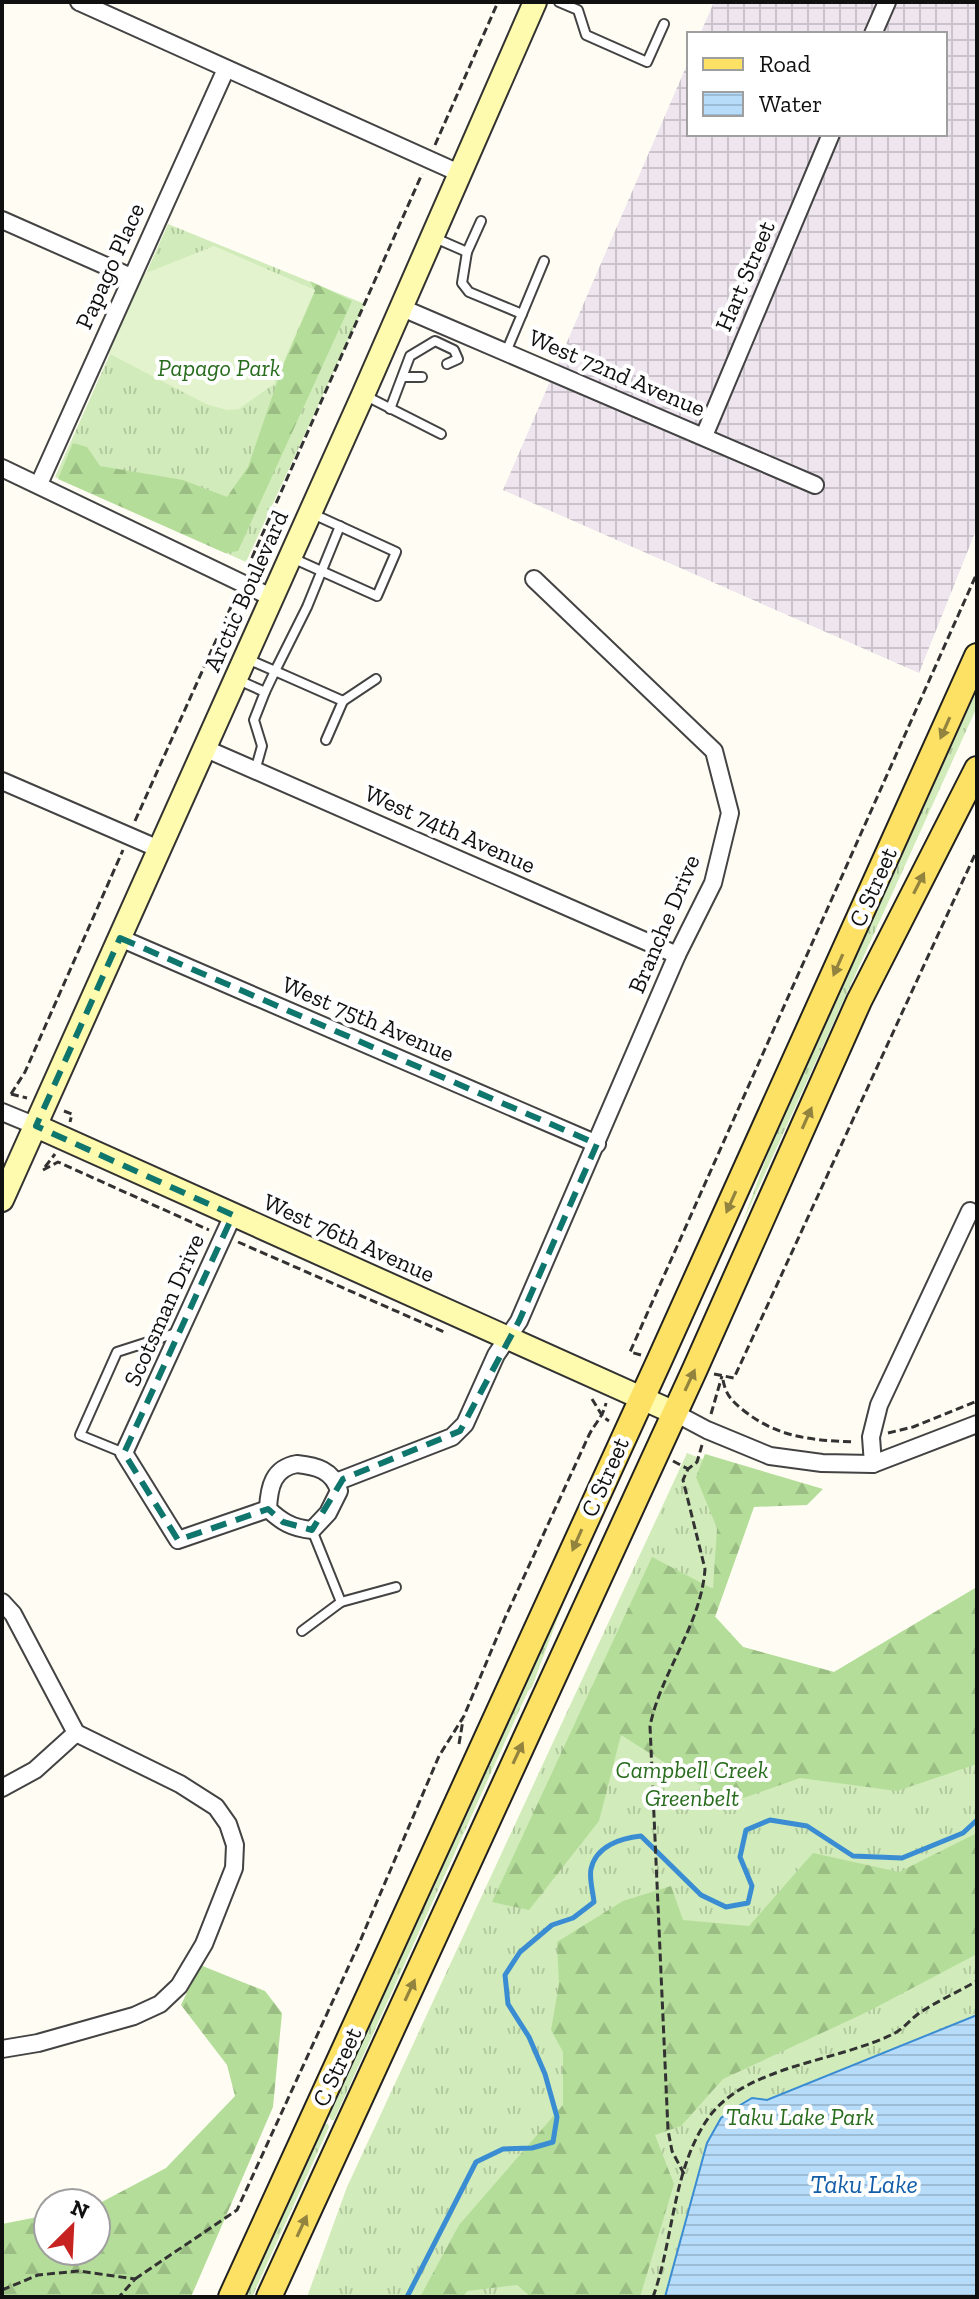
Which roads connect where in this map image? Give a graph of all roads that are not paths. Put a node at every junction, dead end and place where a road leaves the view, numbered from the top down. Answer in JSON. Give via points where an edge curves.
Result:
{"nodes":[{"id":1,"x":79,"y":2,"type":"edge"},
{"id":2,"x":535,"y":2,"type":"edge"},
{"id":3,"x":559,"y":2,"type":"edge"},
{"id":4,"x":887,"y":2,"type":"edge"},
{"id":5,"x":575,"y":5,"type":"edge"},
{"id":6,"x":664,"y":24,"type":"dead end"},
{"id":7,"x":874,"y":32,"type":"edge"},
{"id":8,"x":226,"y":69,"type":"junction"},
{"id":9,"x":830,"y":136,"type":"edge"},
{"id":10,"x":459,"y":173,"type":"junction"},
{"id":11,"x":2,"y":220,"type":"edge"},
{"id":12,"x":481,"y":221,"type":"dead end"},
{"id":13,"x":431,"y":237,"type":"junction"},
{"id":14,"x":467,"y":252,"type":"junction"},
{"id":15,"x":544,"y":261,"type":"dead end"},
{"id":16,"x":131,"y":277,"type":"junction"},
{"id":17,"x":400,"y":307,"type":"junction"},
{"id":18,"x":522,"y":314,"type":"junction"},
{"id":19,"x":468,"y":338,"type":"junction"},
{"id":20,"x":454,"y":350,"type":"junction"},
{"id":21,"x":506,"y":352,"type":"junction"},
{"id":22,"x":447,"y":364,"type":"dead end"},
{"id":23,"x":403,"y":377,"type":"junction"},
{"id":24,"x":422,"y":377,"type":"dead end"},
{"id":25,"x":363,"y":395,"type":"junction"},
{"id":26,"x":390,"y":409,"type":"junction"},
{"id":27,"x":441,"y":434,"type":"dead end"},
{"id":28,"x":704,"y":436,"type":"junction"},
{"id":29,"x":2,"y":468,"type":"edge"},
{"id":30,"x":39,"y":484,"type":"junction"},
{"id":31,"x":815,"y":485,"type":"dead end"},
{"id":32,"x":310,"y":512,"type":"junction"},
{"id":33,"x":340,"y":526,"type":"junction"},
{"id":34,"x":290,"y":556,"type":"junction"},
{"id":35,"x":321,"y":571,"type":"junction"},
{"id":36,"x":534,"y":579,"type":"dead end"},
{"id":37,"x":271,"y":597,"type":"junction"},
{"id":38,"x":977,"y":656,"type":"edge"},
{"id":39,"x":244,"y":657,"type":"junction"},
{"id":40,"x":275,"y":671,"type":"junction"},
{"id":41,"x":235,"y":679,"type":"junction"},
{"id":42,"x":376,"y":679,"type":"dead end"},
{"id":43,"x":265,"y":692,"type":"junction"},
{"id":44,"x":343,"y":701,"type":"junction"},
{"id":45,"x":326,"y":740,"type":"dead end"},
{"id":46,"x":204,"y":748,"type":"junction"},
{"id":47,"x":977,"y":769,"type":"edge"},
{"id":48,"x":255,"y":771,"type":"junction"},
{"id":49,"x":2,"y":781,"type":"edge"},
{"id":50,"x":159,"y":849,"type":"junction"},
{"id":51,"x":120,"y":938,"type":"junction"},
{"id":52,"x":677,"y":955,"type":"junction"},
{"id":53,"x":2,"y":1112,"type":"edge"},
{"id":54,"x":36,"y":1126,"type":"junction"},
{"id":55,"x":597,"y":1144,"type":"junction"},
{"id":56,"x":2,"y":1200,"type":"edge"},
{"id":57,"x":970,"y":1211,"type":"dead end"},
{"id":58,"x":233,"y":1215,"type":"junction"},
{"id":59,"x":181,"y":1331,"type":"junction"},
{"id":60,"x":509,"y":1339,"type":"junction"},
{"id":61,"x":642,"y":1398,"type":"junction"},
{"id":62,"x":675,"y":1413,"type":"junction"},
{"id":63,"x":977,"y":1424,"type":"edge"},
{"id":64,"x":124,"y":1453,"type":"junction"},
{"id":65,"x":873,"y":1464,"type":"junction"},
{"id":66,"x":336,"y":1482,"type":"junction"},
{"id":67,"x":268,"y":1509,"type":"junction"},
{"id":68,"x":312,"y":1530,"type":"junction"},
{"id":69,"x":396,"y":1587,"type":"dead end"},
{"id":70,"x":2,"y":1602,"type":"edge"},
{"id":71,"x":341,"y":1602,"type":"junction"},
{"id":72,"x":302,"y":1631,"type":"dead end"},
{"id":73,"x":76,"y":1733,"type":"junction"},
{"id":74,"x":2,"y":1788,"type":"edge"},
{"id":75,"x":2,"y":2049,"type":"edge"},
{"id":76,"x":231,"y":2297,"type":"edge"},
{"id":77,"x":269,"y":2297,"type":"edge"}],
"edges":[{"from":1,"to":8,"type":"street"},
{"from":2,"to":10,"type":"main road","name":"Arctic Boulevard"},
{"from":3,"to":5,"type":"lane"},
{"from":4,"to":7,"type":"street"},
{"from":5,"to":6,"type":"lane","via":[[586,35],[647,62]]},
{"from":8,"to":10,"type":"street"},
{"from":8,"to":16,"type":"street","name":"Papago Place"},
{"from":9,"to":28,"type":"street","name":"Hart Street"},
{"from":10,"to":13,"type":"main road","name":"Arctic Boulevard"},
{"from":11,"to":16,"type":"street"},
{"from":12,"to":14,"type":"lane"},
{"from":13,"to":14,"type":"lane"},
{"from":13,"to":17,"type":"main road","name":"Arctic Boulevard"},
{"from":14,"to":18,"type":"lane","via":[[462,283],[469,292]]},
{"from":15,"to":18,"type":"lane"},
{"from":16,"to":30,"type":"street","name":"Papago Place"},
{"from":17,"to":19,"type":"street","name":"West 72nd Avenue"},
{"from":17,"to":25,"type":"main road","name":"Arctic Boulevard"},
{"from":18,"to":21,"type":"lane"},
{"from":19,"to":20,"type":"lane"},
{"from":19,"to":21,"type":"street","name":"West 72nd Avenue"},
{"from":20,"to":22,"type":"lane","via":[[458,359]]},
{"from":20,"to":23,"type":"lane","via":[[435,341],[422,347],[410,356]]},
{"from":21,"to":28,"type":"street","name":"West 72nd Avenue"},
{"from":23,"to":24,"type":"lane"},
{"from":23,"to":26,"type":"lane"},
{"from":25,"to":26,"type":"lane"},
{"from":25,"to":32,"type":"main road","name":"Arctic Boulevard"},
{"from":26,"to":27,"type":"lane"},
{"from":28,"to":31,"type":"street","name":"West 72nd Avenue"},
{"from":29,"to":30,"type":"street"},
{"from":30,"to":37,"type":"street"},
{"from":32,"to":33,"type":"lane"},
{"from":32,"to":34,"type":"main road","name":"Arctic Boulevard"},
{"from":33,"to":35,"type":"lane"},
{"from":33,"to":35,"type":"lane","via":[[396,552],[377,596]]},
{"from":34,"to":35,"type":"lane"},
{"from":34,"to":37,"type":"main road","name":"Arctic Boulevard"},
{"from":35,"to":40,"type":"lane"},
{"from":36,"to":52,"type":"street","name":"Branche Drive","via":[[714,751],[730,813],[713,883]]},
{"from":37,"to":39,"type":"main road","name":"Arctic Boulevard"},
{"from":38,"to":61,"type":"main road","name":"C Street","one_way":true},
{"from":39,"to":40,"type":"lane"},
{"from":39,"to":41,"type":"main road","name":"Arctic Boulevard"},
{"from":40,"to":43,"type":"lane"},
{"from":40,"to":44,"type":"lane"},
{"from":41,"to":43,"type":"lane"},
{"from":41,"to":46,"type":"main road","name":"Arctic Boulevard"},
{"from":42,"to":44,"type":"lane"},
{"from":43,"to":48,"type":"lane","via":[[254,720],[262,746]]},
{"from":44,"to":45,"type":"lane"},
{"from":46,"to":48,"type":"street","name":"West 74th Avenue"},
{"from":46,"to":50,"type":"main road","name":"Arctic Boulevard"},
{"from":62,"to":47,"type":"main road","name":"C Street","one_way":true,"via":[[859,1001]]},
{"from":48,"to":52,"type":"street","name":"West 74th Avenue"},
{"from":49,"to":50,"type":"street"},
{"from":50,"to":51,"type":"main road","name":"Arctic Boulevard"},
{"from":51,"to":54,"type":"main road","name":"Arctic Boulevard"},
{"from":51,"to":55,"type":"street","name":"West 75th Avenue"},
{"from":52,"to":55,"type":"street","name":"Branche Drive"},
{"from":53,"to":54,"type":"street","name":"West 76th Avenue"},
{"from":54,"to":56,"type":"main road","name":"Arctic Boulevard"},
{"from":54,"to":58,"type":"main road","name":"West 76th Avenue"},
{"from":55,"to":60,"type":"street","name":"Branche Drive"},
{"from":57,"to":65,"type":"street","via":[[879,1405],[871,1437]]},
{"from":58,"to":59,"type":"street","name":"Scotsman Drive"},
{"from":58,"to":60,"type":"main road","name":"West 76th Avenue"},
{"from":59,"to":64,"type":"street","name":"Scotsman Drive"},
{"from":59,"to":64,"type":"lane","via":[[117,1352],[80,1435]]},
{"from":60,"to":61,"type":"main road","name":"West 76th Avenue"},
{"from":60,"to":66,"type":"street","name":"Branche Drive","via":[[460,1431]]},
{"from":61,"to":62,"type":"main road","name":"West 76th Avenue"},
{"from":61,"to":76,"type":"main road","name":"C Street","one_way":true},
{"from":62,"to":65,"type":"street","via":[[770,1456]]},
{"from":77,"to":62,"type":"main road","name":"C Street","one_way":true},
{"from":63,"to":65,"type":"street"},
{"from":64,"to":67,"type":"street","via":[[178,1540]]},
{"from":66,"to":67,"type":"street","via":[[313,1466],[285,1466],[273,1479]]},
{"from":66,"to":68,"type":"street","via":[[335,1501]]},
{"from":67,"to":68,"type":"street","via":[[296,1529]]},
{"from":68,"to":71,"type":"lane"},
{"from":69,"to":71,"type":"lane"},
{"from":70,"to":73,"type":"street"},
{"from":71,"to":72,"type":"lane"},
{"from":73,"to":74,"type":"street","via":[[35,1770]]},
{"from":73,"to":75,"type":"street","via":[[216,1807],[235,1845],[234,1868],[204,1944],[179,1986],[160,2004],[52,2040]]}]}
